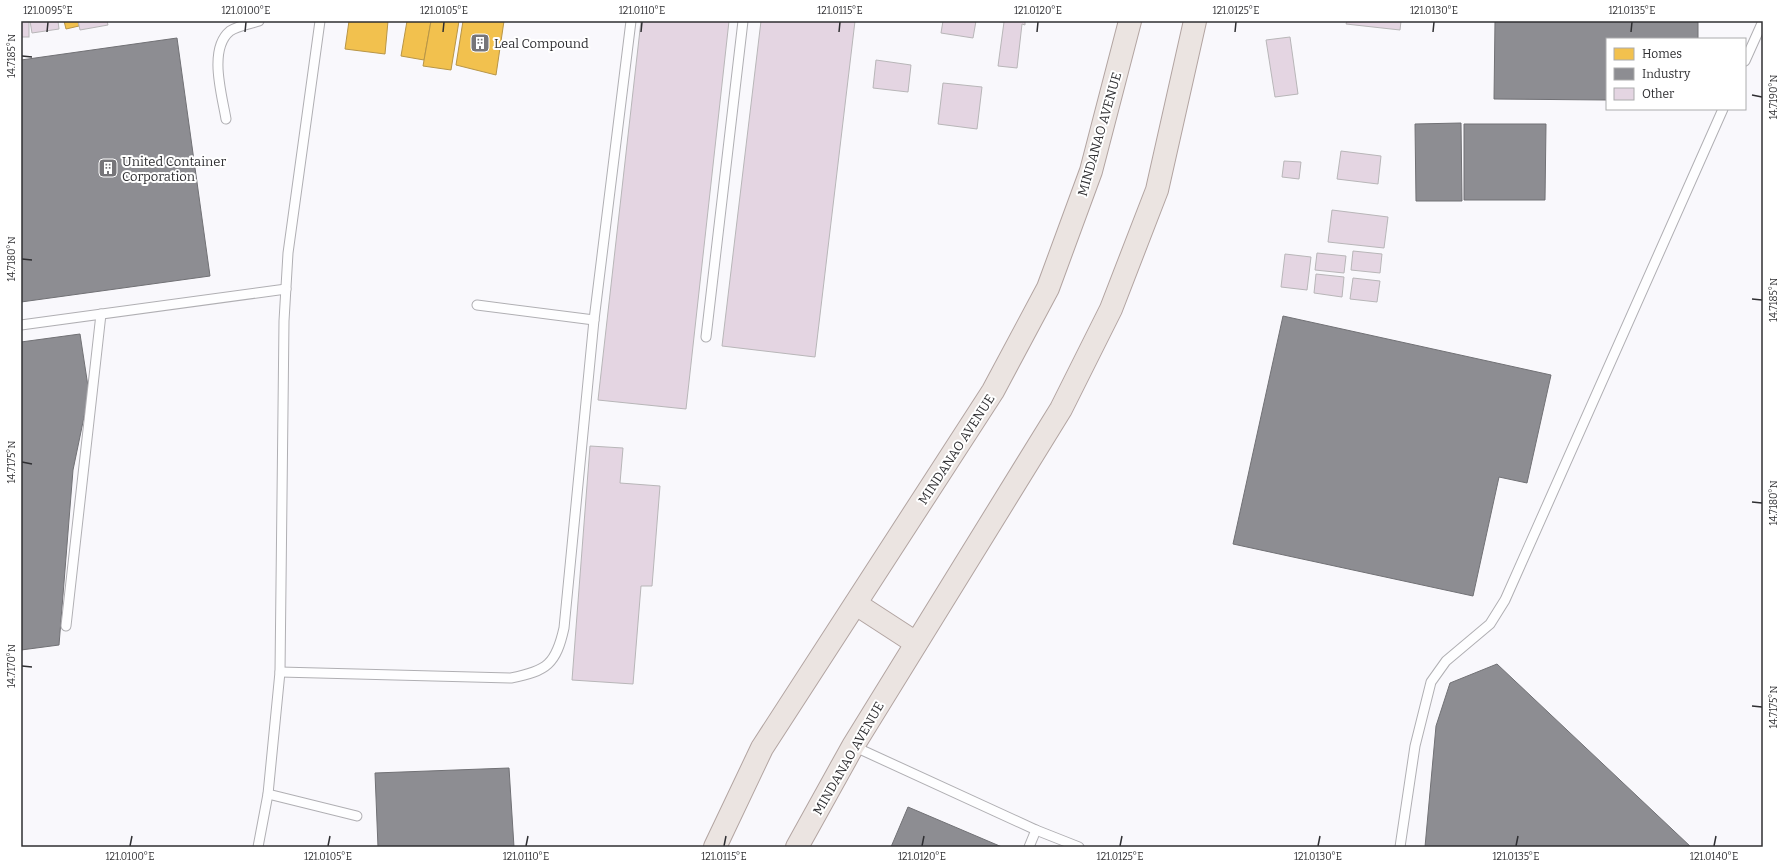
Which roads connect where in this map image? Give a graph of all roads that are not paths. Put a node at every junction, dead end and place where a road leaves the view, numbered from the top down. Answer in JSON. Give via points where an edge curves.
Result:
{"nodes":[{"id":1,"x":259,"y":21,"type":"edge"},
{"id":2,"x":320,"y":21,"type":"edge"},
{"id":3,"x":630,"y":21,"type":"edge"},
{"id":4,"x":743,"y":21,"type":"edge"},
{"id":5,"x":1130,"y":21,"type":"edge"},
{"id":6,"x":1195,"y":21,"type":"edge"},
{"id":7,"x":1763,"y":21,"type":"edge"},
{"id":8,"x":1746,"y":59,"type":"edge"},
{"id":9,"x":1723,"y":110,"type":"edge"},
{"id":10,"x":226,"y":119,"type":"dead end"},
{"id":11,"x":286,"y":289,"type":"junction"},
{"id":12,"x":477,"y":305,"type":"dead end"},
{"id":13,"x":101,"y":314,"type":"junction"},
{"id":14,"x":594,"y":320,"type":"junction"},
{"id":15,"x":21,"y":325,"type":"edge"},
{"id":16,"x":706,"y":337,"type":"dead end"},
{"id":17,"x":856,"y":604,"type":"junction"},
{"id":18,"x":66,"y":626,"type":"dead end"},
{"id":19,"x":916,"y":643,"type":"junction"},
{"id":20,"x":280,"y":672,"type":"junction"},
{"id":21,"x":853,"y":746,"type":"junction"},
{"id":22,"x":268,"y":794,"type":"junction"},
{"id":23,"x":357,"y":816,"type":"dead end"},
{"id":24,"x":1036,"y":830,"type":"junction"},
{"id":25,"x":258,"y":847,"type":"edge"},
{"id":26,"x":715,"y":847,"type":"edge"},
{"id":27,"x":798,"y":847,"type":"edge"},
{"id":28,"x":1029,"y":847,"type":"edge"},
{"id":29,"x":1079,"y":847,"type":"edge"},
{"id":30,"x":1400,"y":847,"type":"edge"}],
"edges":[{"from":1,"to":10,"type":"lane","via":[[230,31],[221,42],[217,56]]},
{"from":2,"to":11,"type":"lane","via":[[288,253]]},
{"from":3,"to":14,"type":"lane"},
{"from":4,"to":16,"type":"lane"},
{"from":5,"to":17,"type":"main road","name":"MINDANAO AVENUE","via":[[1091,171],[1048,288],[993,391]]},
{"from":6,"to":19,"type":"main road","name":"MINDANAO AVENUE","via":[[1157,190],[1111,309],[1061,409]]},
{"from":7,"to":8,"type":"lane"},
{"from":9,"to":30,"type":"lane","via":[[1505,600],[1490,624],[1446,661],[1431,682],[1415,746]]},
{"from":11,"to":13,"type":"lane"},
{"from":11,"to":20,"type":"lane"},
{"from":12,"to":14,"type":"lane"},
{"from":13,"to":15,"type":"lane"},
{"from":13,"to":18,"type":"lane"},
{"from":14,"to":20,"type":"lane","via":[[564,628],[559,649],[549,663],[530,674],[511,678]]},
{"from":17,"to":19,"type":"main road"},
{"from":17,"to":26,"type":"main road","name":"MINDANAO AVENUE","via":[[762,748]]},
{"from":19,"to":21,"type":"main road","name":"MINDANAO AVENUE"},
{"from":20,"to":22,"type":"lane"},
{"from":21,"to":24,"type":"lane"},
{"from":21,"to":27,"type":"main road","name":"MINDANAO AVENUE"},
{"from":22,"to":23,"type":"lane"},
{"from":22,"to":25,"type":"lane"},
{"from":24,"to":28,"type":"lane"},
{"from":24,"to":29,"type":"lane"}]}
